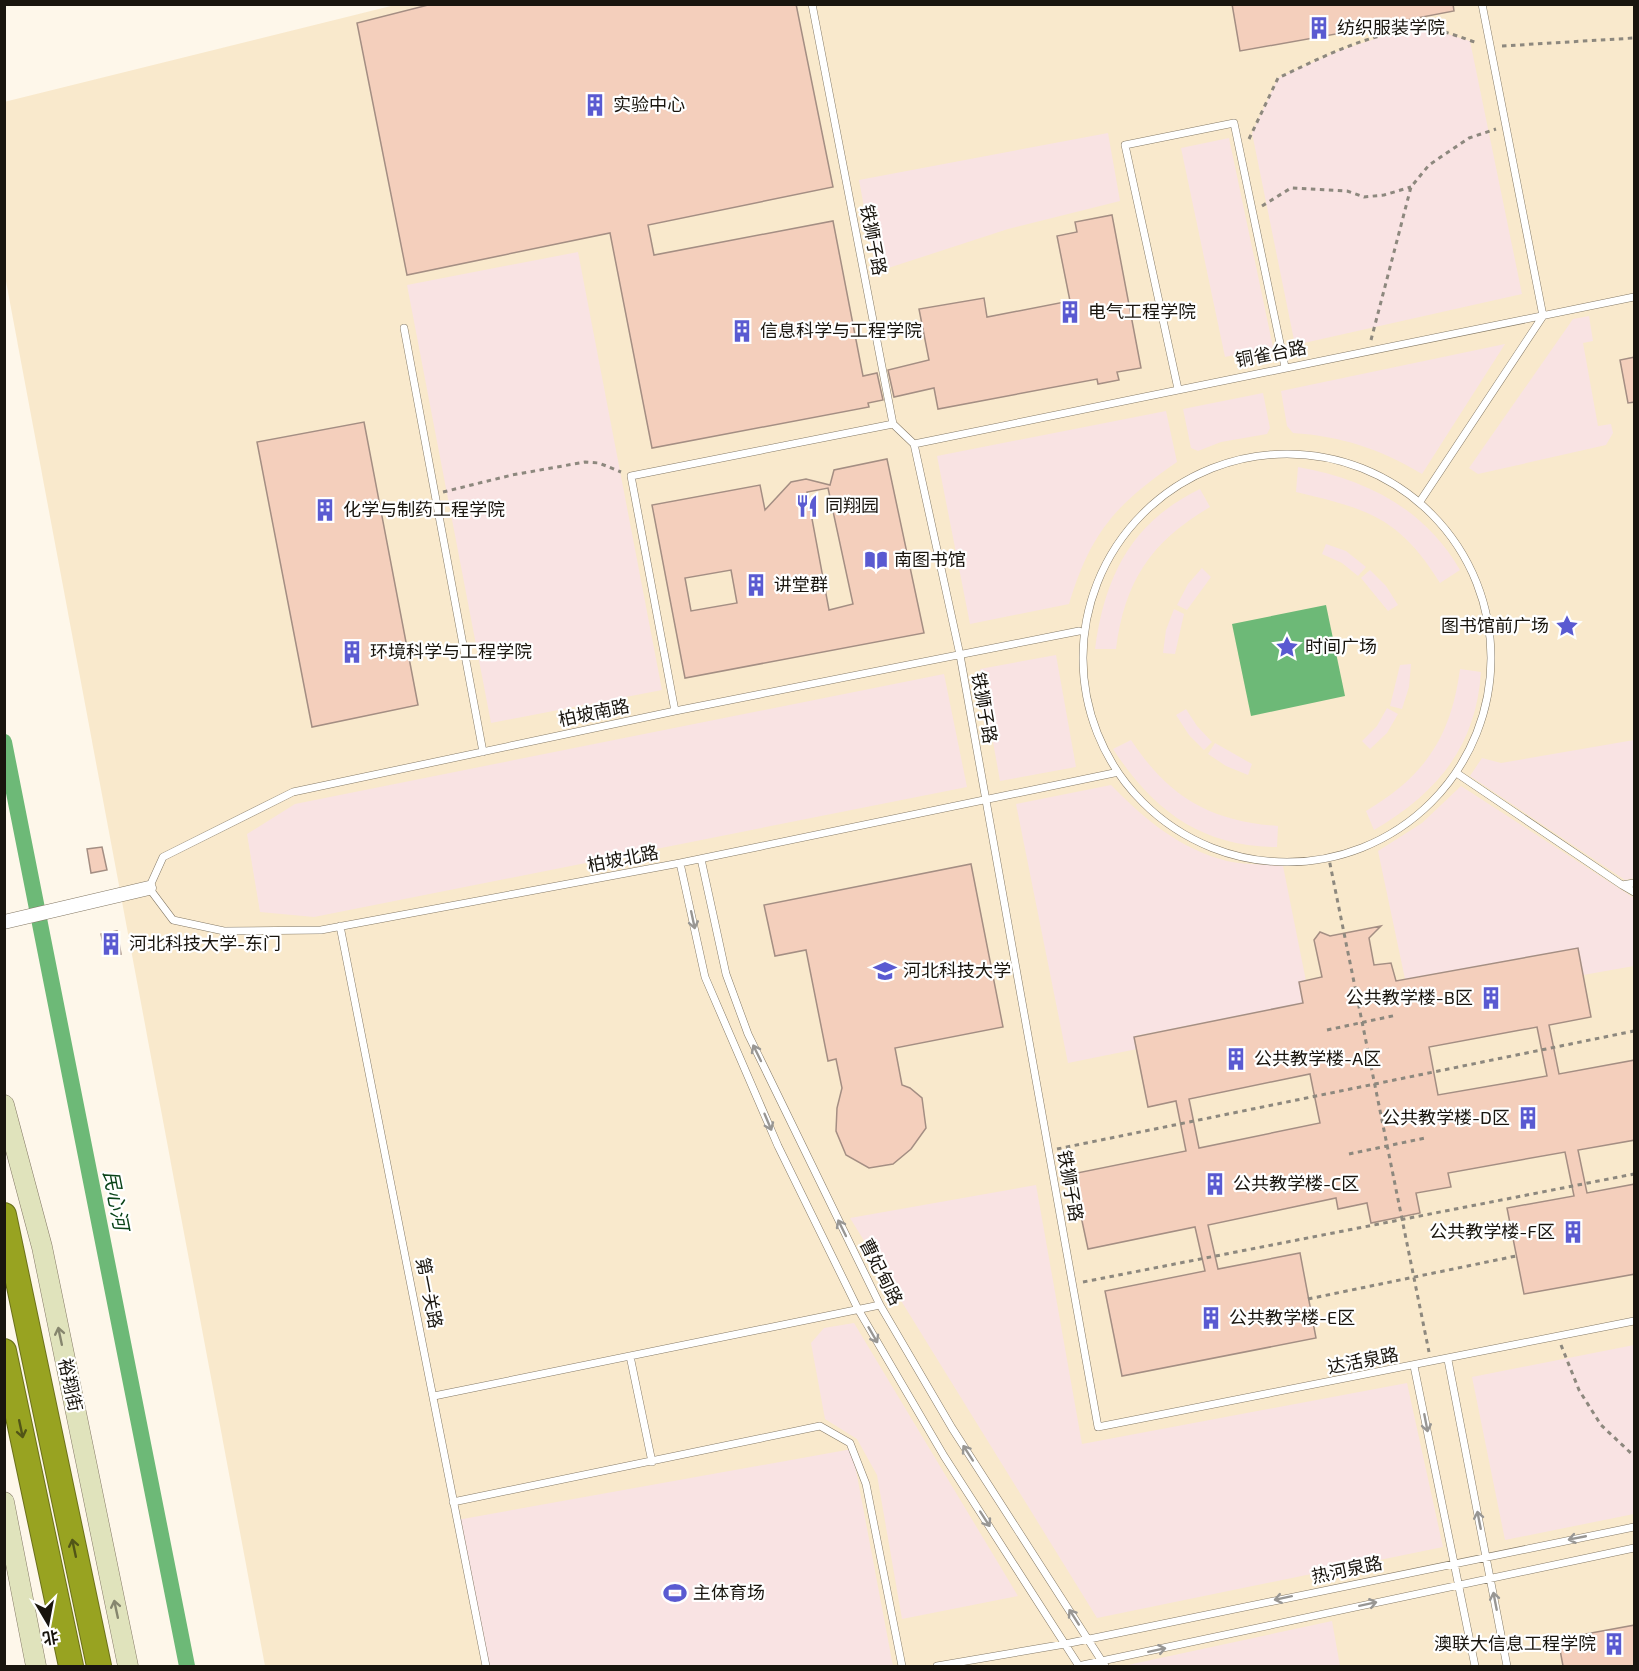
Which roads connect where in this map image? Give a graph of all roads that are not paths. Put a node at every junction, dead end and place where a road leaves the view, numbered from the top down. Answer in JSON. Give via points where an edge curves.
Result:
{"nodes":[{"id":1,"x":812,"y":4,"type":"edge"},
{"id":2,"x":1482,"y":4,"type":"edge"},
{"id":3,"x":1635,"y":297,"type":"edge"},
{"id":4,"x":1544,"y":316,"type":"junction"},
{"id":5,"x":404,"y":328,"type":"dead end"},
{"id":6,"x":1286,"y":367,"type":"junction"},
{"id":7,"x":1179,"y":389,"type":"junction"},
{"id":8,"x":893,"y":424,"type":"junction"},
{"id":9,"x":914,"y":444,"type":"junction"},
{"id":10,"x":1421,"y":500,"type":"junction"},
{"id":11,"x":1079,"y":631,"type":"junction"},
{"id":12,"x":960,"y":655,"type":"junction"},
{"id":13,"x":675,"y":711,"type":"junction"},
{"id":14,"x":483,"y":752,"type":"junction"},
{"id":15,"x":1114,"y":773,"type":"junction"},
{"id":16,"x":1458,"y":774,"type":"junction"},
{"id":17,"x":986,"y":800,"type":"junction"},
{"id":18,"x":701,"y":859,"type":"junction"},
{"id":19,"x":680,"y":863,"type":"junction"},
{"id":20,"x":1635,"y":882,"type":"edge"},
{"id":21,"x":1622,"y":885,"type":"junction"},
{"id":22,"x":149,"y":888,"type":"junction"},
{"id":23,"x":1635,"y":892,"type":"edge"},
{"id":24,"x":4,"y":922,"type":"edge"},
{"id":25,"x":340,"y":927,"type":"junction"},
{"id":26,"x":4,"y":1105,"type":"edge"},
{"id":27,"x":4,"y":1215,"type":"edge"},
{"id":28,"x":880,"y":1305,"type":"junction"},
{"id":29,"x":858,"y":1309,"type":"junction"},
{"id":30,"x":1635,"y":1320,"type":"edge"},
{"id":31,"x":4,"y":1351,"type":"edge"},
{"id":32,"x":630,"y":1356,"type":"junction"},
{"id":33,"x":1448,"y":1360,"type":"junction"},
{"id":34,"x":1414,"y":1366,"type":"junction"},
{"id":35,"x":434,"y":1396,"type":"junction"},
{"id":36,"x":1098,"y":1427,"type":"joint"},
{"id":37,"x":652,"y":1462,"type":"junction"},
{"id":38,"x":4,"y":1502,"type":"edge"},
{"id":39,"x":453,"y":1502,"type":"junction"},
{"id":40,"x":1635,"y":1527,"type":"edge"},
{"id":41,"x":1635,"y":1548,"type":"edge"},
{"id":42,"x":1486,"y":1556,"type":"junction"},
{"id":43,"x":1454,"y":1563,"type":"junction"},
{"id":44,"x":1491,"y":1578,"type":"junction"},
{"id":45,"x":1459,"y":1584,"type":"junction"},
{"id":46,"x":1088,"y":1639,"type":"junction"},
{"id":47,"x":1065,"y":1644,"type":"junction"},
{"id":48,"x":1103,"y":1664,"type":"edge"},
{"id":49,"x":36,"y":1666,"type":"edge"},
{"id":50,"x":71,"y":1666,"type":"edge"},
{"id":51,"x":99,"y":1666,"type":"edge"},
{"id":52,"x":128,"y":1666,"type":"edge"},
{"id":53,"x":486,"y":1666,"type":"edge"},
{"id":54,"x":902,"y":1666,"type":"edge"},
{"id":55,"x":938,"y":1666,"type":"edge"},
{"id":56,"x":1078,"y":1666,"type":"edge"},
{"id":57,"x":1475,"y":1666,"type":"edge"},
{"id":58,"x":1507,"y":1666,"type":"edge"}],
"edges":[{"from":1,"to":8,"type":"lane","name":"铁狮子路"},
{"from":2,"to":4,"type":"lane"},
{"from":3,"to":4,"type":"lane","name":"铜雀台路"},
{"from":4,"to":6,"type":"lane","name":"铜雀台路"},
{"from":4,"to":10,"type":"lane"},
{"from":5,"to":14,"type":"lane"},
{"from":6,"to":7,"type":"lane","name":"铜雀台路"},
{"from":6,"to":7,"type":"lane","via":[[1234,123],[1125,145]]},
{"from":7,"to":9,"type":"lane","name":"铜雀台路"},
{"from":8,"to":9,"type":"lane"},
{"from":8,"to":13,"type":"lane","via":[[631,476]]},
{"from":9,"to":12,"type":"lane","name":"铁狮子路"},
{"from":10,"to":11,"type":"lane","via":[[1380,478],[1332,460],[1274,454],[1208,469],[1154,503],[1112,549]]},
{"from":10,"to":16,"type":"lane","via":[[1462,546],[1491,615],[1493,684],[1480,731]]},
{"from":11,"to":12,"type":"lane","name":"柏坡南路"},
{"from":11,"to":15,"type":"lane","via":[[1089,726]]},
{"from":12,"to":13,"type":"lane","name":"柏坡南路"},
{"from":12,"to":17,"type":"lane","name":"铁狮子路"},
{"from":13,"to":14,"type":"lane","name":"柏坡南路"},
{"from":14,"to":22,"type":"lane","name":"柏坡南路","via":[[293,792],[163,857]]},
{"from":15,"to":16,"type":"lane","via":[[1185,837],[1244,858],[1311,859],[1377,840],[1425,806]]},
{"from":15,"to":17,"type":"lane","name":"柏坡北路"},
{"from":16,"to":21,"type":"lane"},
{"from":17,"to":18,"type":"lane","name":"柏坡北路"},
{"from":17,"to":36,"type":"lane","name":"铁狮子路"},
{"from":18,"to":19,"type":"lane","name":"柏坡北路"},
{"from":28,"to":18,"type":"lane","name":"曹妃甸路","one_way":true,"via":[[748,1034],[726,974]]},
{"from":19,"to":25,"type":"lane","name":"柏坡北路"},
{"from":19,"to":29,"type":"lane","name":"曹妃甸路","one_way":true,"via":[[705,977],[778,1146]]},
{"from":20,"to":21,"type":"lane"},
{"from":21,"to":23,"type":"lane"},
{"from":22,"to":24,"type":"street"},
{"from":22,"to":25,"type":"lane","name":"柏坡北路","via":[[173,920],[224,931]]},
{"from":25,"to":35,"type":"lane","name":"第一关路"},
{"from":52,"to":26,"type":"main road","name":"裕翔街","one_way":true,"via":[[42,1247]]},
{"from":51,"to":27,"type":"highway","one_way":true},
{"from":28,"to":29,"type":"lane"},
{"from":46,"to":28,"type":"lane","name":"曹妃甸路","one_way":true,"via":[[952,1428]]},
{"from":29,"to":32,"type":"lane"},
{"from":29,"to":47,"type":"lane","name":"曹妃甸路","one_way":true,"via":[[944,1456]]},
{"from":30,"to":33,"type":"lane","name":"达活泉路"},
{"from":31,"to":50,"type":"highway","one_way":true},
{"from":32,"to":35,"type":"lane"},
{"from":32,"to":37,"type":"lane"},
{"from":33,"to":34,"type":"lane","name":"达活泉路"},
{"from":42,"to":33,"type":"lane","one_way":true},
{"from":34,"to":36,"type":"lane","name":"达活泉路"},
{"from":34,"to":43,"type":"lane","one_way":true},
{"from":35,"to":39,"type":"lane","name":"第一关路"},
{"from":37,"to":39,"type":"lane"},
{"from":37,"to":54,"type":"lane","via":[[820,1426],[850,1443],[866,1484]]},
{"from":38,"to":49,"type":"main road"},
{"from":39,"to":53,"type":"lane","name":"第一关路"},
{"from":40,"to":42,"type":"lane","name":"热河泉路","one_way":true},
{"from":41,"to":44,"type":"lane","name":"热河泉路"},
{"from":42,"to":43,"type":"lane","name":"热河泉路"},
{"from":42,"to":44,"type":"lane"},
{"from":43,"to":45,"type":"lane"},
{"from":43,"to":46,"type":"lane","name":"热河泉路","one_way":true},
{"from":44,"to":45,"type":"lane","name":"热河泉路"},
{"from":58,"to":44,"type":"lane","one_way":true},
{"from":48,"to":45,"type":"lane","name":"热河泉路","one_way":true},
{"from":45,"to":57,"type":"lane"},
{"from":46,"to":47,"type":"lane","name":"热河泉路"},
{"from":46,"to":48,"type":"lane","name":"曹妃甸路"},
{"from":47,"to":55,"type":"lane","name":"热河泉路"},
{"from":47,"to":56,"type":"lane","name":"曹妃甸路"},
{"from":48,"to":56,"type":"lane","name":"热河泉路"}]}
